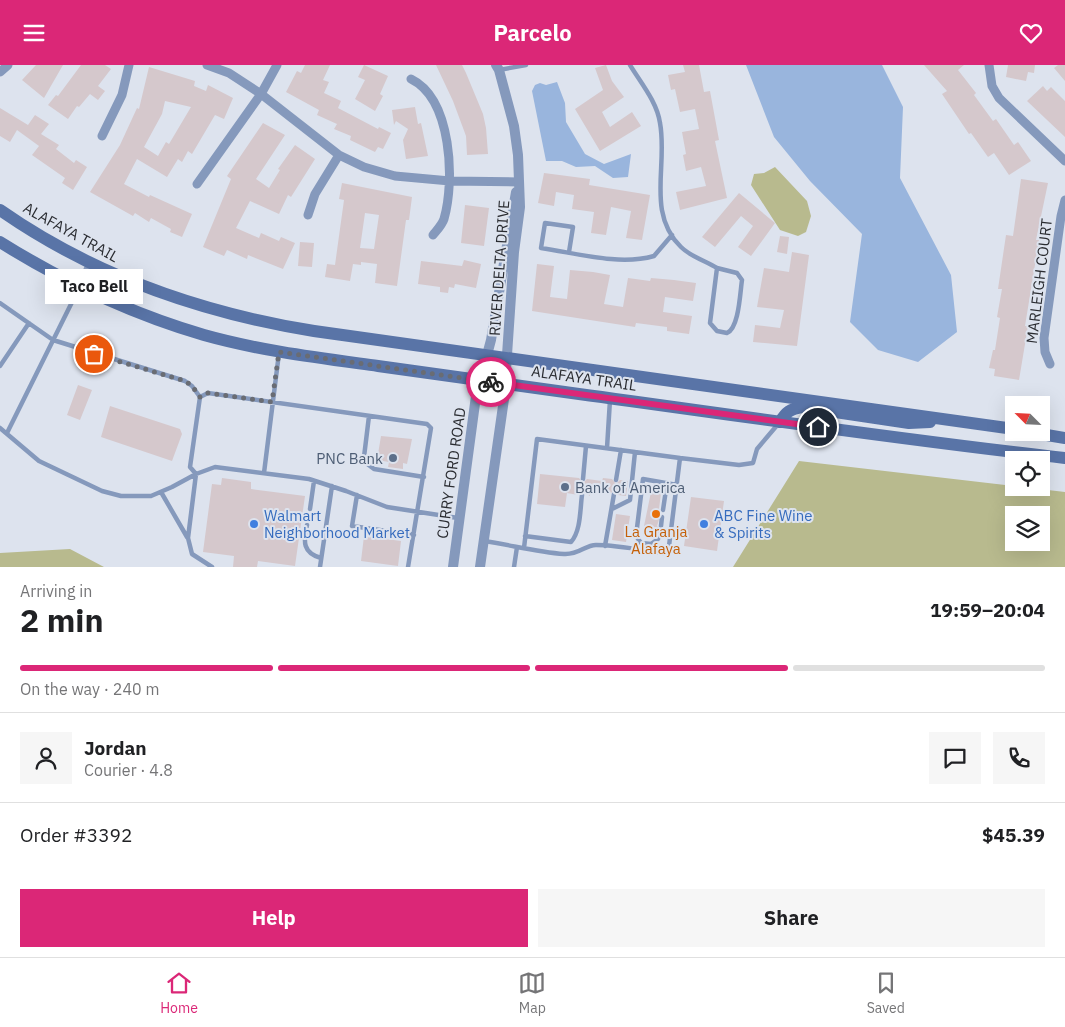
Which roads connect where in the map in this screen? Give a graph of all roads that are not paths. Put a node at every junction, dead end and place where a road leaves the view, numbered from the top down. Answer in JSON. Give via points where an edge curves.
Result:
{"nodes":[{"id":1,"x":8,"y":65,"type":"edge"},
{"id":2,"x":130,"y":65,"type":"edge"},
{"id":3,"x":207,"y":65,"type":"edge"},
{"id":4,"x":277,"y":65,"type":"edge"},
{"id":5,"x":526,"y":65,"type":"edge"},
{"id":6,"x":630,"y":65,"type":"edge"},
{"id":7,"x":989,"y":65,"type":"edge"},
{"id":8,"x":497,"y":68,"type":"edge"},
{"id":9,"x":0,"y":72,"type":"edge"},
{"id":10,"x":411,"y":79,"type":"dead end"},
{"id":11,"x":261,"y":94,"type":"junction"},
{"id":12,"x":102,"y":136,"type":"dead end"},
{"id":13,"x":339,"y":155,"type":"junction"},
{"id":14,"x":1065,"y":161,"type":"edge"},
{"id":15,"x":450,"y":181,"type":"junction"},
{"id":16,"x":519,"y":182,"type":"junction"},
{"id":17,"x":197,"y":184,"type":"dead end"},
{"id":18,"x":1065,"y":200,"type":"edge"},
{"id":19,"x":0,"y":209,"type":"edge"},
{"id":20,"x":308,"y":215,"type":"dead end"},
{"id":21,"x":433,"y":235,"type":"dead end"},
{"id":22,"x":672,"y":235,"type":"junction"},
{"id":23,"x":0,"y":242,"type":"edge"},
{"id":24,"x":569,"y":252,"type":"junction"},
{"id":25,"x":91,"y":263,"type":"junction"},
{"id":26,"x":716,"y":267,"type":"junction"},
{"id":27,"x":80,"y":287,"type":"junction"},
{"id":28,"x":0,"y":303,"type":"edge"},
{"id":29,"x":29,"y":323,"type":"junction"},
{"id":30,"x":54,"y":340,"type":"junction"},
{"id":31,"x":279,"y":352,"type":"junction"},
{"id":32,"x":487,"y":354,"type":"junction"},
{"id":33,"x":507,"y":357,"type":"junction"},
{"id":34,"x":1050,"y":364,"type":"dead end"},
{"id":35,"x":0,"y":366,"type":"edge"},
{"id":36,"x":480,"y":380,"type":"junction"},
{"id":37,"x":505,"y":384,"type":"junction"},
{"id":38,"x":200,"y":397,"type":"junction"},
{"id":39,"x":611,"y":399,"type":"junction"},
{"id":40,"x":272,"y":402,"type":"junction"},
{"id":41,"x":369,"y":416,"type":"junction"},
{"id":42,"x":964,"y":421,"type":"junction"},
{"id":43,"x":780,"y":422,"type":"junction"},
{"id":44,"x":0,"y":427,"type":"edge"},
{"id":45,"x":1005,"y":428,"type":"edge"},
{"id":46,"x":7,"y":433,"type":"junction"},
{"id":47,"x":1050,"y":436,"type":"edge"},
{"id":48,"x":1065,"y":438,"type":"edge"},
{"id":49,"x":586,"y":446,"type":"junction"},
{"id":50,"x":607,"y":449,"type":"junction"},
{"id":51,"x":620,"y":450,"type":"junction"},
{"id":52,"x":635,"y":452,"type":"junction"},
{"id":53,"x":680,"y":458,"type":"junction"},
{"id":54,"x":1065,"y":458,"type":"edge"},
{"id":55,"x":264,"y":473,"type":"junction"},
{"id":56,"x":196,"y":474,"type":"junction"},
{"id":57,"x":424,"y":477,"type":"junction"},
{"id":58,"x":583,"y":479,"type":"dead end"},
{"id":59,"x":616,"y":480,"type":"dead end"},
{"id":60,"x":314,"y":481,"type":"junction"},
{"id":61,"x":667,"y":483,"type":"junction"},
{"id":62,"x":677,"y":485,"type":"junction"},
{"id":63,"x":332,"y":486,"type":"junction"},
{"id":64,"x":160,"y":492,"type":"junction"},
{"id":65,"x":614,"y":494,"type":"dead end"},
{"id":66,"x":357,"y":495,"type":"junction"},
{"id":67,"x":582,"y":495,"type":"dead end"},
{"id":68,"x":310,"y":509,"type":"dead end"},
{"id":69,"x":612,"y":509,"type":"junction"},
{"id":70,"x":663,"y":510,"type":"dead end"},
{"id":71,"x":418,"y":512,"type":"junction"},
{"id":72,"x":662,"y":517,"type":"dead end"},
{"id":73,"x":460,"y":518,"type":"junction"},
{"id":74,"x":307,"y":525,"type":"dead end"},
{"id":75,"x":661,"y":526,"type":"dead end"},
{"id":76,"x":660,"y":533,"type":"dead end"},
{"id":77,"x":414,"y":535,"type":"junction"},
{"id":78,"x":525,"y":536,"type":"junction"},
{"id":79,"x":188,"y":538,"type":"junction"},
{"id":80,"x":484,"y":541,"type":"junction"},
{"id":81,"x":605,"y":546,"type":"junction"},
{"id":82,"x":517,"y":547,"type":"junction"},
{"id":83,"x":524,"y":548,"type":"junction"},
{"id":84,"x":321,"y":558,"type":"junction"},
{"id":85,"x":212,"y":567,"type":"edge"},
{"id":86,"x":320,"y":567,"type":"edge"},
{"id":87,"x":408,"y":567,"type":"edge"},
{"id":88,"x":453,"y":567,"type":"edge"},
{"id":89,"x":480,"y":567,"type":"edge"},
{"id":90,"x":514,"y":567,"type":"edge"}],
"edges":[{"from":1,"to":9,"type":"street"},
{"from":2,"to":12,"type":"street","via":[[122,95]]},
{"from":3,"to":11,"type":"street","via":[[229,73]]},
{"from":4,"to":11,"type":"street"},
{"from":5,"to":8,"type":"lane"},
{"from":6,"to":22,"type":"lane","via":[[656,108],[660,122],[660,194],[664,224]]},
{"from":7,"to":14,"type":"street","via":[[992,86],[999,98]]},
{"from":8,"to":16,"type":"street","name":"RIVER DELTA DRIVE","via":[[514,126]]},
{"from":10,"to":15,"type":"street","via":[[425,88],[439,114],[447,138]]},
{"from":11,"to":13,"type":"street"},
{"from":11,"to":17,"type":"street"},
{"from":13,"to":15,"type":"street","via":[[395,176]]},
{"from":13,"to":20,"type":"street","via":[[315,194]]},
{"from":15,"to":16,"type":"street"},
{"from":15,"to":21,"type":"street","via":[[443,221]]},
{"from":16,"to":32,"type":"street","name":"RIVER DELTA DRIVE"},
{"from":16,"to":33,"type":"street","name":"RIVER DELTA DRIVE","via":[[520,207]]},
{"from":18,"to":34,"type":"street","name":"MARLEIGH COURT","via":[[1044,338]]},
{"from":19,"to":25,"type":"main road","name":"ALAFAYA TRAIL"},
{"from":22,"to":24,"type":"lane","via":[[660,250],[646,258],[619,259]]},
{"from":22,"to":26,"type":"lane","via":[[681,248]]},
{"from":23,"to":27,"type":"main road","name":"ALAFAYA TRAIL"},
{"from":24,"to":24,"type":"lane","via":[[541,248],[545,223],[573,227]]},
{"from":25,"to":27,"type":"street"},
{"from":25,"to":32,"type":"main road","name":"ALAFAYA TRAIL","via":[[171,296],[249,319],[306,330]]},
{"from":26,"to":26,"type":"lane","via":[[710,323],[717,331],[727,333],[732,331],[736,322],[742,280],[737,273]]},
{"from":27,"to":30,"type":"lane"},
{"from":27,"to":31,"type":"main road","name":"ALAFAYA TRAIL","via":[[141,315],[239,344]]},
{"from":28,"to":29,"type":"lane"},
{"from":29,"to":30,"type":"lane"},
{"from":29,"to":35,"type":"lane"},
{"from":30,"to":38,"type":"lane","via":[[185,381]]},
{"from":30,"to":46,"type":"lane"},
{"from":31,"to":36,"type":"main road","name":"ALAFAYA TRAIL"},
{"from":31,"to":40,"type":"lane"},
{"from":32,"to":33,"type":"main road","name":"ALAFAYA TRAIL"},
{"from":32,"to":36,"type":"street","name":"CURRY FORD ROAD"},
{"from":33,"to":37,"type":"street"},
{"from":33,"to":42,"type":"main road","name":"ALAFAYA TRAIL"},
{"from":36,"to":37,"type":"main road","name":"ALAFAYA TRAIL"},
{"from":36,"to":73,"type":"street","name":"CURRY FORD ROAD"},
{"from":37,"to":39,"type":"main road","name":"ALAFAYA TRAIL"},
{"from":37,"to":80,"type":"street"},
{"from":38,"to":40,"type":"lane","via":[[208,393]]},
{"from":38,"to":56,"type":"lane","via":[[190,467]]},
{"from":39,"to":43,"type":"main road","name":"ALAFAYA TRAIL"},
{"from":39,"to":50,"type":"lane"},
{"from":40,"to":41,"type":"lane"},
{"from":40,"to":55,"type":"lane"},
{"from":41,"to":57,"type":"lane","via":[[366,463],[374,469]]},
{"from":41,"to":57,"type":"lane","via":[[430,426]]},
{"from":42,"to":43,"type":"main road","via":[[909,423],[802,407],[786,412]]},
{"from":42,"to":45,"type":"main road","name":"ALAFAYA TRAIL"},
{"from":43,"to":53,"type":"lane","via":[[757,449],[753,463],[739,465]]},
{"from":43,"to":54,"type":"main road","name":"ALAFAYA TRAIL"},
{"from":44,"to":46,"type":"lane"},
{"from":46,"to":64,"type":"lane","via":[[39,461],[102,491],[121,497],[151,496]]},
{"from":47,"to":48,"type":"main road"},
{"from":49,"to":50,"type":"lane"},
{"from":49,"to":58,"type":"lane"},
{"from":49,"to":78,"type":"lane","via":[[537,439]]},
{"from":50,"to":51,"type":"lane"},
{"from":51,"to":52,"type":"lane"},
{"from":51,"to":59,"type":"lane"},
{"from":52,"to":53,"type":"lane"},
{"from":52,"to":69,"type":"lane","via":[[630,500]]},
{"from":53,"to":62,"type":"lane"},
{"from":55,"to":56,"type":"lane","via":[[215,467]]},
{"from":55,"to":60,"type":"lane"},
{"from":56,"to":64,"type":"lane"},
{"from":56,"to":79,"type":"lane"},
{"from":57,"to":71,"type":"lane"},
{"from":60,"to":63,"type":"lane"},
{"from":60,"to":68,"type":"lane"},
{"from":61,"to":62,"type":"lane"},
{"from":61,"to":70,"type":"lane"},
{"from":61,"to":76,"type":"lane","via":[[643,479],[636,536],[642,543],[651,544]]},
{"from":62,"to":81,"type":"lane","via":[[668,554]]},
{"from":63,"to":66,"type":"lane"},
{"from":63,"to":84,"type":"lane"},
{"from":64,"to":79,"type":"lane"},
{"from":65,"to":69,"type":"lane"},
{"from":66,"to":71,"type":"lane","via":[[387,507]]},
{"from":66,"to":77,"type":"lane","via":[[352,526]]},
{"from":67,"to":78,"type":"lane","via":[[578,526],[570,542]]},
{"from":69,"to":81,"type":"lane"},
{"from":71,"to":73,"type":"lane"},
{"from":71,"to":77,"type":"lane"},
{"from":72,"to":75,"type":"lane"},
{"from":73,"to":88,"type":"street","name":"CURRY FORD ROAD"},
{"from":74,"to":84,"type":"lane","via":[[306,550]]},
{"from":77,"to":87,"type":"lane"},
{"from":78,"to":83,"type":"lane"},
{"from":79,"to":85,"type":"lane","via":[[192,554]]},
{"from":80,"to":82,"type":"lane"},
{"from":80,"to":89,"type":"street"},
{"from":81,"to":83,"type":"lane","via":[[591,545],[573,554]]},
{"from":82,"to":83,"type":"lane"},
{"from":82,"to":90,"type":"lane"},
{"from":84,"to":86,"type":"lane"}]}
